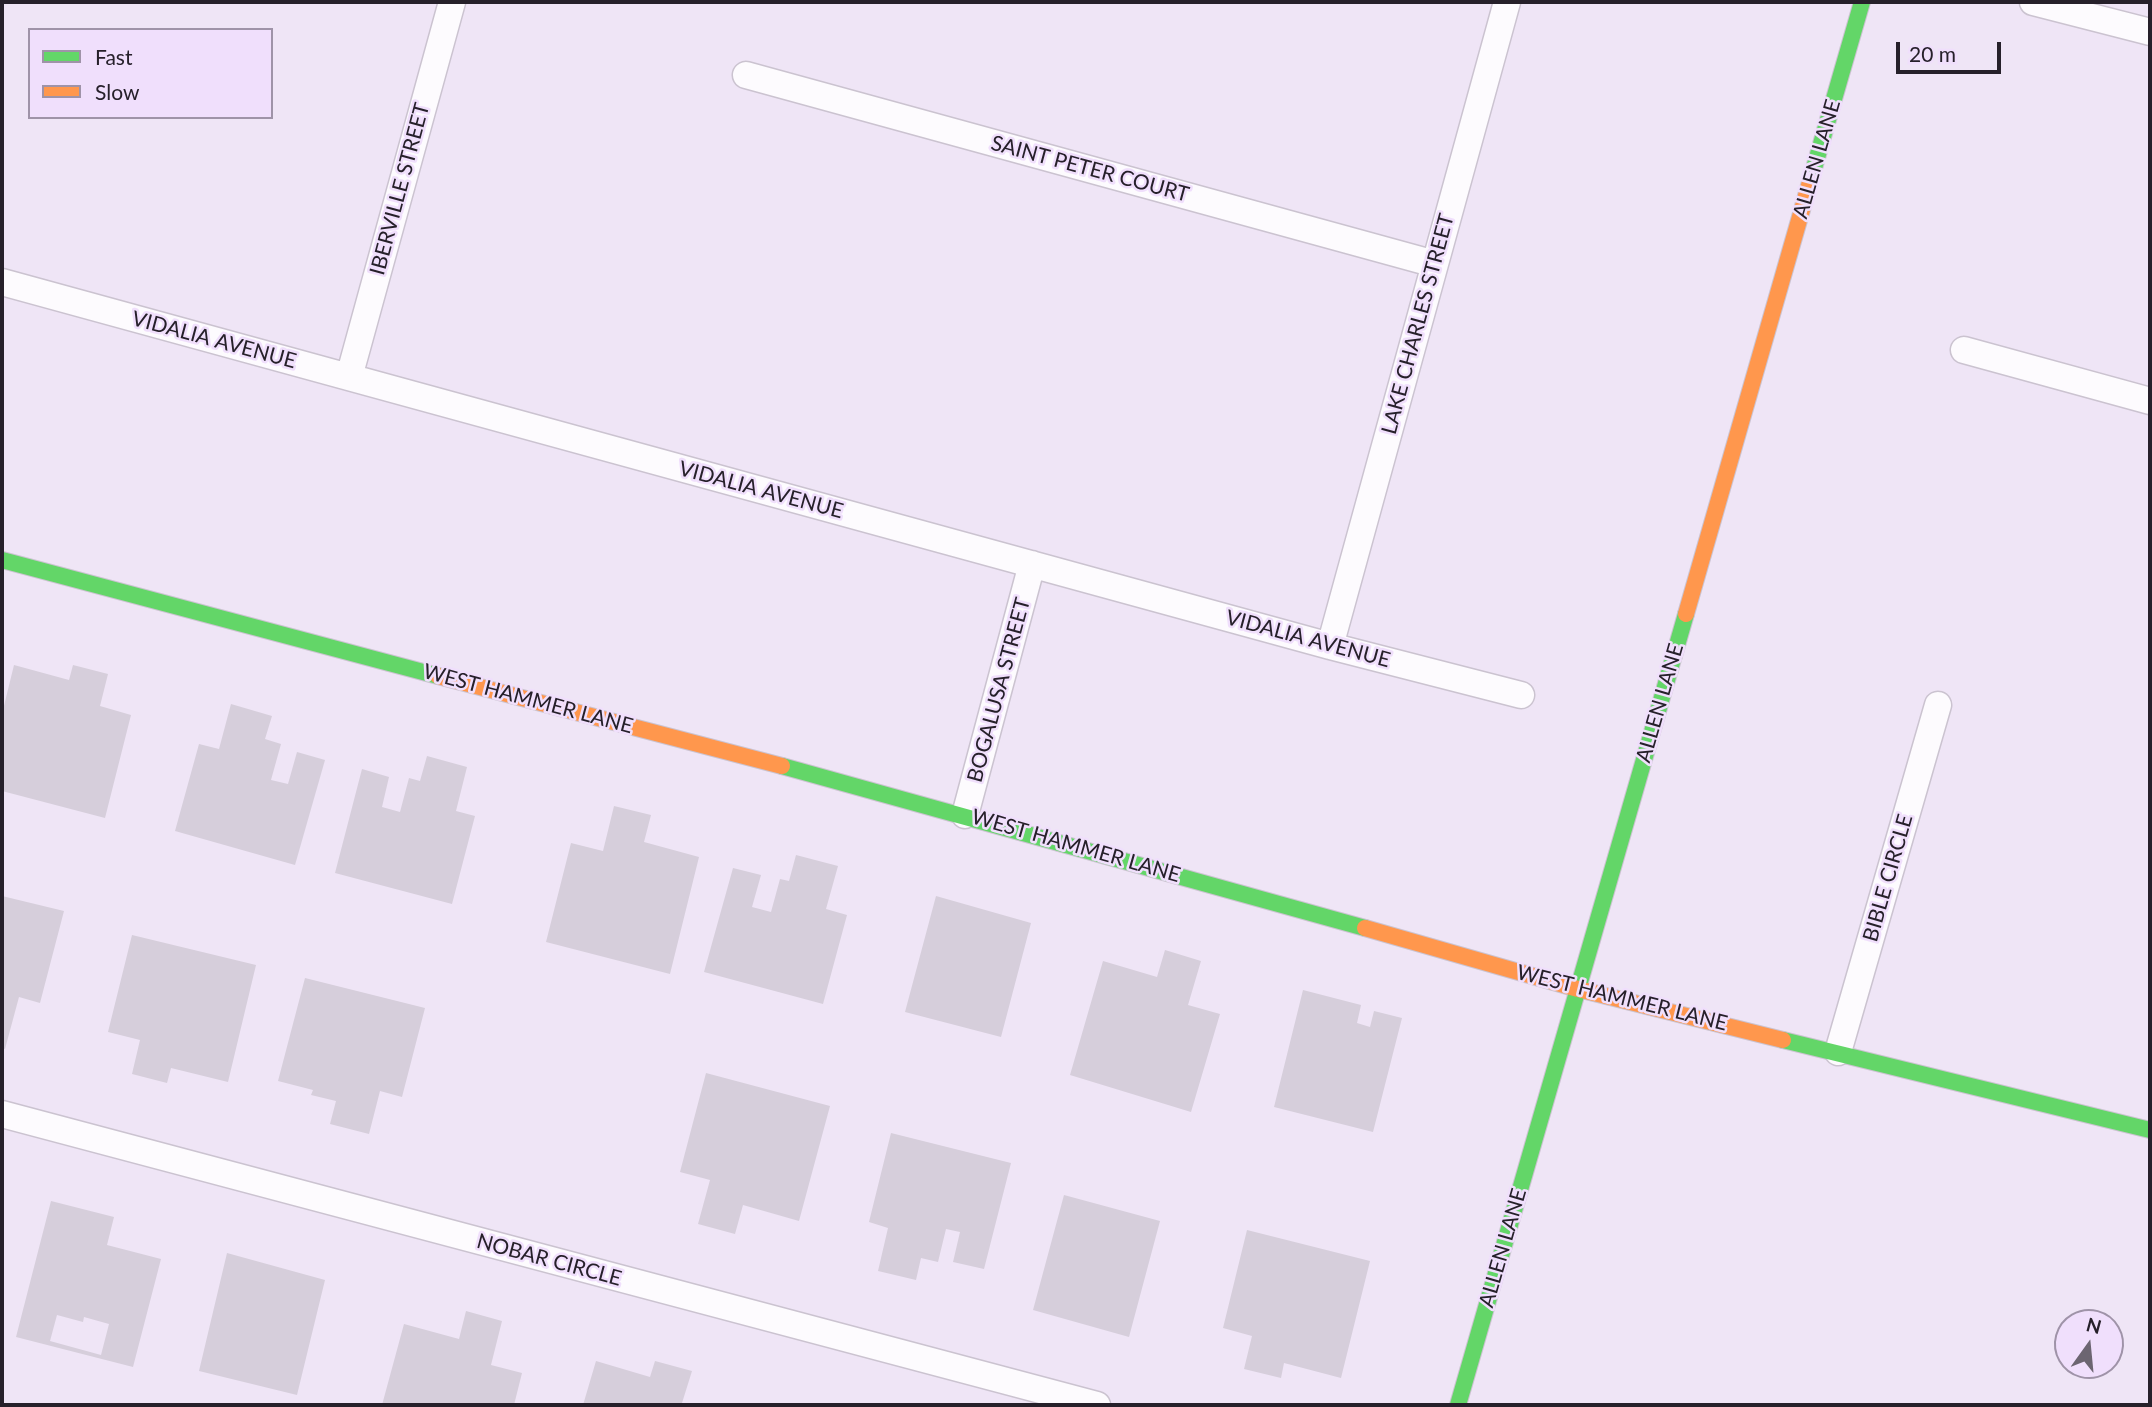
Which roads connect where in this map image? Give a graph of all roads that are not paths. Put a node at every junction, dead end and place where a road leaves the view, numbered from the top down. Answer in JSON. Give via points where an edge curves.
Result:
{"nodes":[{"id":1,"x":452,"y":2,"type":"edge"},
{"id":2,"x":1507,"y":2,"type":"edge"},
{"id":3,"x":1862,"y":2,"type":"edge"},
{"id":4,"x":2034,"y":2,"type":"edge"},
{"id":5,"x":2150,"y":32,"type":"edge"},
{"id":6,"x":746,"y":75,"type":"dead end"},
{"id":7,"x":1435,"y":264,"type":"junction"},
{"id":8,"x":2,"y":282,"type":"edge"},
{"id":9,"x":1964,"y":351,"type":"dead end"},
{"id":10,"x":349,"y":377,"type":"junction"},
{"id":11,"x":2150,"y":401,"type":"edge"},
{"id":12,"x":2,"y":560,"type":"edge"},
{"id":13,"x":1032,"y":564,"type":"junction"},
{"id":14,"x":1330,"y":646,"type":"junction"},
{"id":15,"x":1521,"y":695,"type":"dead end"},
{"id":16,"x":1938,"y":705,"type":"dead end"},
{"id":17,"x":965,"y":815,"type":"junction"},
{"id":18,"x":1578,"y":989,"type":"junction"},
{"id":19,"x":1838,"y":1052,"type":"junction"},
{"id":20,"x":2,"y":1114,"type":"edge"},
{"id":21,"x":2150,"y":1130,"type":"edge"},
{"id":22,"x":1097,"y":1405,"type":"edge"},
{"id":23,"x":1458,"y":1405,"type":"edge"}],
"edges":[{"from":1,"to":10,"type":"street","name":"IBERVILLE STREET"},
{"from":2,"to":7,"type":"street","name":"LAKE CHARLES STREET"},
{"from":3,"to":18,"type":"street","name":"ALLEN LANE"},
{"from":4,"to":5,"type":"street"},
{"from":6,"to":7,"type":"street","name":"SAINT PETER COURT"},
{"from":7,"to":14,"type":"street","name":"LAKE CHARLES STREET"},
{"from":8,"to":10,"type":"street","name":"VIDALIA AVENUE"},
{"from":9,"to":11,"type":"street"},
{"from":10,"to":13,"type":"street","name":"VIDALIA AVENUE"},
{"from":12,"to":17,"type":"street","name":"WEST HAMMER LANE"},
{"from":13,"to":14,"type":"street","name":"VIDALIA AVENUE"},
{"from":13,"to":17,"type":"street","name":"BOGALUSA STREET"},
{"from":14,"to":15,"type":"street","name":"VIDALIA AVENUE"},
{"from":16,"to":19,"type":"street","name":"BIBLE CIRCLE"},
{"from":17,"to":18,"type":"street","name":"WEST HAMMER LANE"},
{"from":18,"to":19,"type":"street","name":"WEST HAMMER LANE"},
{"from":18,"to":23,"type":"street","name":"ALLEN LANE"},
{"from":19,"to":21,"type":"street","name":"WEST HAMMER LANE"},
{"from":20,"to":22,"type":"street","name":"NOBAR CIRCLE"}]}
